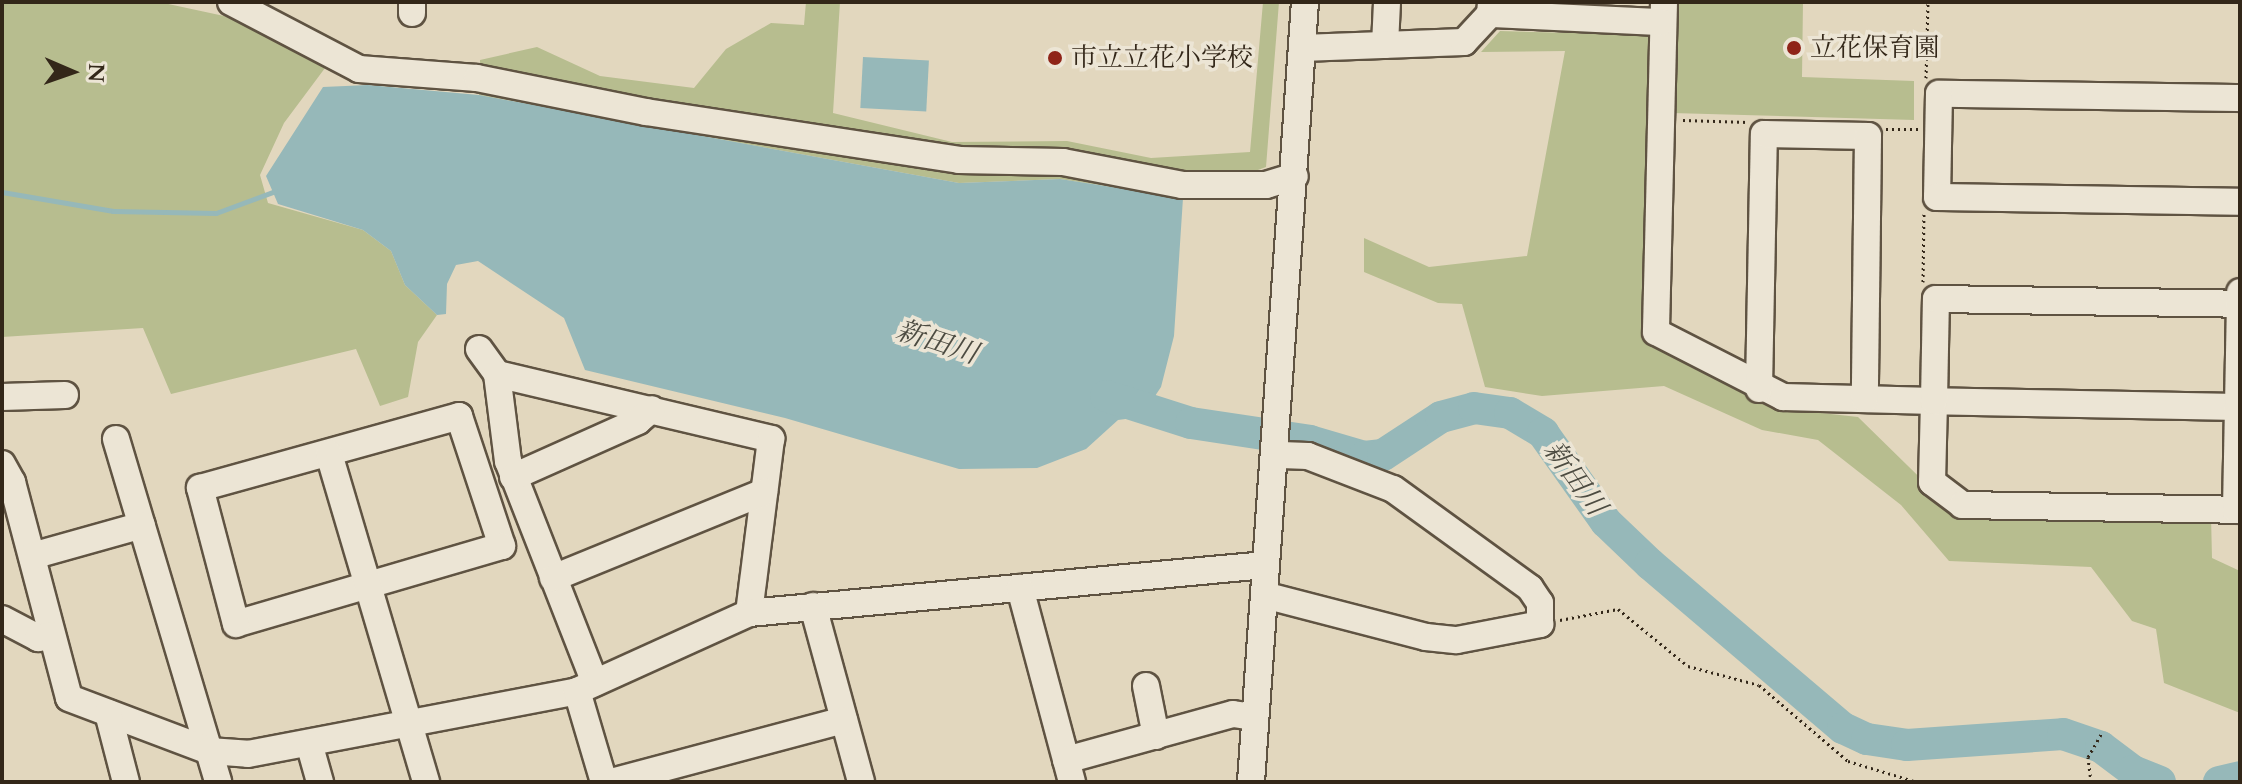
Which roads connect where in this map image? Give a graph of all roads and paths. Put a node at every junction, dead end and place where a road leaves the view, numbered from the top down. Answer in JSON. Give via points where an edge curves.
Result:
{"nodes":[{"id":1,"x":231,"y":2,"type":"edge"},
{"id":2,"x":1305,"y":2,"type":"edge"},
{"id":3,"x":1387,"y":2,"type":"edge"},
{"id":4,"x":1490,"y":8,"type":"edge"},
{"id":5,"x":1589,"y":9,"type":"edge"},
{"id":6,"x":1663,"y":12,"type":"edge"},
{"id":7,"x":1385,"y":45,"type":"junction"},
{"id":8,"x":1302,"y":48,"type":"junction"},
{"id":9,"x":2240,"y":98,"type":"edge"},
{"id":10,"x":1295,"y":176,"type":"junction"},
{"id":11,"x":2240,"y":202,"type":"edge"},
{"id":12,"x":2240,"y":292,"type":"edge"},
{"id":13,"x":2240,"y":304,"type":"edge"},
{"id":14,"x":479,"y":349,"type":"dead end"},
{"id":15,"x":497,"y":374,"type":"junction"},
{"id":16,"x":1759,"y":389,"type":"junction"},
{"id":17,"x":65,"y":395,"type":"dead end"},
{"id":18,"x":2,"y":397,"type":"edge"},
{"id":19,"x":1865,"y":399,"type":"junction"},
{"id":20,"x":1934,"y":401,"type":"junction"},
{"id":21,"x":2238,"y":407,"type":"junction"},
{"id":22,"x":652,"y":409,"type":"junction"},
{"id":23,"x":116,"y":439,"type":"dead end"},
{"id":24,"x":329,"y":454,"type":"junction"},
{"id":25,"x":1274,"y":455,"type":"junction"},
{"id":26,"x":2,"y":464,"type":"edge"},
{"id":27,"x":513,"y":477,"type":"junction"},
{"id":28,"x":764,"y":492,"type":"junction"},
{"id":29,"x":2238,"y":510,"type":"edge"},
{"id":30,"x":142,"y":525,"type":"junction"},
{"id":31,"x":32,"y":556,"type":"junction"},
{"id":32,"x":1265,"y":565,"type":"junction"},
{"id":33,"x":553,"y":578,"type":"junction"},
{"id":34,"x":369,"y":585,"type":"junction"},
{"id":35,"x":1020,"y":588,"type":"junction"},
{"id":36,"x":1264,"y":595,"type":"junction"},
{"id":37,"x":813,"y":606,"type":"junction"},
{"id":38,"x":749,"y":613,"type":"junction"},
{"id":39,"x":2,"y":619,"type":"edge"},
{"id":40,"x":1540,"y":624,"type":"junction"},
{"id":41,"x":52,"y":635,"type":"junction"},
{"id":42,"x":1146,"y":686,"type":"dead end"},
{"id":43,"x":586,"y":687,"type":"junction"},
{"id":44,"x":108,"y":713,"type":"junction"},
{"id":45,"x":1255,"y":717,"type":"junction"},
{"id":46,"x":844,"y":720,"type":"junction"},
{"id":47,"x":409,"y":724,"type":"junction"},
{"id":48,"x":2102,"y":733,"type":"dead end"},
{"id":49,"x":1156,"y":736,"type":"junction"},
{"id":50,"x":309,"y":743,"type":"junction"},
{"id":51,"x":209,"y":751,"type":"junction"},
{"id":52,"x":1069,"y":771,"type":"edge"},
{"id":53,"x":126,"y":782,"type":"edge"},
{"id":54,"x":218,"y":782,"type":"edge"},
{"id":55,"x":320,"y":782,"type":"edge"},
{"id":56,"x":426,"y":782,"type":"edge"},
{"id":57,"x":604,"y":782,"type":"edge"},
{"id":58,"x":611,"y":782,"type":"edge"},
{"id":59,"x":861,"y":782,"type":"edge"},
{"id":60,"x":1251,"y":782,"type":"edge"},
{"id":61,"x":1917,"y":782,"type":"edge"},
{"id":62,"x":2091,"y":782,"type":"edge"}],
"edges":[{"from":1,"to":10,"type":"street","via":[[359,69],[477,78],[646,112],[959,160],[1063,162],[1182,185],[1266,185]]},
{"from":2,"to":8,"type":"street"},
{"from":3,"to":7,"type":"street"},
{"from":4,"to":5,"type":"street"},
{"from":4,"to":7,"type":"street","via":[[1464,42]]},
{"from":5,"to":6,"type":"street"},
{"from":6,"to":16,"type":"street","via":[[1656,332]]},
{"from":7,"to":8,"type":"street"},
{"from":8,"to":10,"type":"street"},
{"from":9,"to":11,"type":"street","via":[[1939,94],[1937,197]]},
{"from":10,"to":25,"type":"street"},
{"from":12,"to":13,"type":"street"},
{"from":13,"to":20,"type":"street","via":[[1936,299]]},
{"from":13,"to":21,"type":"street"},
{"from":14,"to":15,"type":"street"},
{"from":15,"to":22,"type":"street"},
{"from":15,"to":27,"type":"street"},
{"from":16,"to":19,"type":"street","via":[[1783,397]]},
{"from":16,"to":19,"type":"street","via":[[1764,134],[1868,136]]},
{"from":17,"to":18,"type":"street"},
{"from":19,"to":20,"type":"street"},
{"from":20,"to":21,"type":"street"},
{"from":20,"to":29,"type":"street","via":[[1932,482],[1962,505]]},
{"from":21,"to":29,"type":"street"},
{"from":22,"to":27,"type":"street","via":[[638,421]]},
{"from":22,"to":28,"type":"street","via":[[771,439]]},
{"from":23,"to":30,"type":"street"},
{"from":24,"to":34,"type":"street"},
{"from":24,"to":34,"type":"street","via":[[459,416],[502,546]]},
{"from":24,"to":34,"type":"street","via":[[200,488],[236,624]]},
{"from":25,"to":32,"type":"street"},
{"from":25,"to":40,"type":"street","via":[[1308,456],[1393,489],[1530,588],[1540,603]]},
{"from":26,"to":31,"type":"street"},
{"from":27,"to":33,"type":"street"},
{"from":28,"to":33,"type":"street"},
{"from":28,"to":38,"type":"street"},
{"from":30,"to":31,"type":"street"},
{"from":30,"to":51,"type":"street"},
{"from":31,"to":41,"type":"street"},
{"from":32,"to":35,"type":"street"},
{"from":32,"to":36,"type":"street"},
{"from":33,"to":43,"type":"street"},
{"from":34,"to":47,"type":"street"},
{"from":35,"to":37,"type":"street"},
{"from":35,"to":52,"type":"street"},
{"from":36,"to":40,"type":"street","via":[[1426,637],[1457,640]]},
{"from":36,"to":45,"type":"street"},
{"from":37,"to":38,"type":"street"},
{"from":37,"to":46,"type":"street"},
{"from":38,"to":43,"type":"street"},
{"from":39,"to":41,"type":"street","via":[[38,638]]},
{"from":40,"to":61,"type":"path","via":[[1618,609],[1688,666],[1759,685],[1848,761]]},
{"from":41,"to":44,"type":"street","via":[[69,698]]},
{"from":42,"to":49,"type":"street"},
{"from":43,"to":47,"type":"street"},
{"from":43,"to":57,"type":"street"},
{"from":44,"to":51,"type":"street"},
{"from":44,"to":53,"type":"street"},
{"from":45,"to":49,"type":"street","via":[[1233,714]]},
{"from":45,"to":60,"type":"street"},
{"from":46,"to":58,"type":"street"},
{"from":46,"to":59,"type":"street"},
{"from":47,"to":50,"type":"street"},
{"from":47,"to":56,"type":"street"},
{"from":48,"to":62,"type":"path","via":[[2088,757]]},
{"from":49,"to":52,"type":"street"},
{"from":50,"to":51,"type":"street","via":[[248,754]]},
{"from":50,"to":55,"type":"street"},
{"from":51,"to":54,"type":"street"}]}
